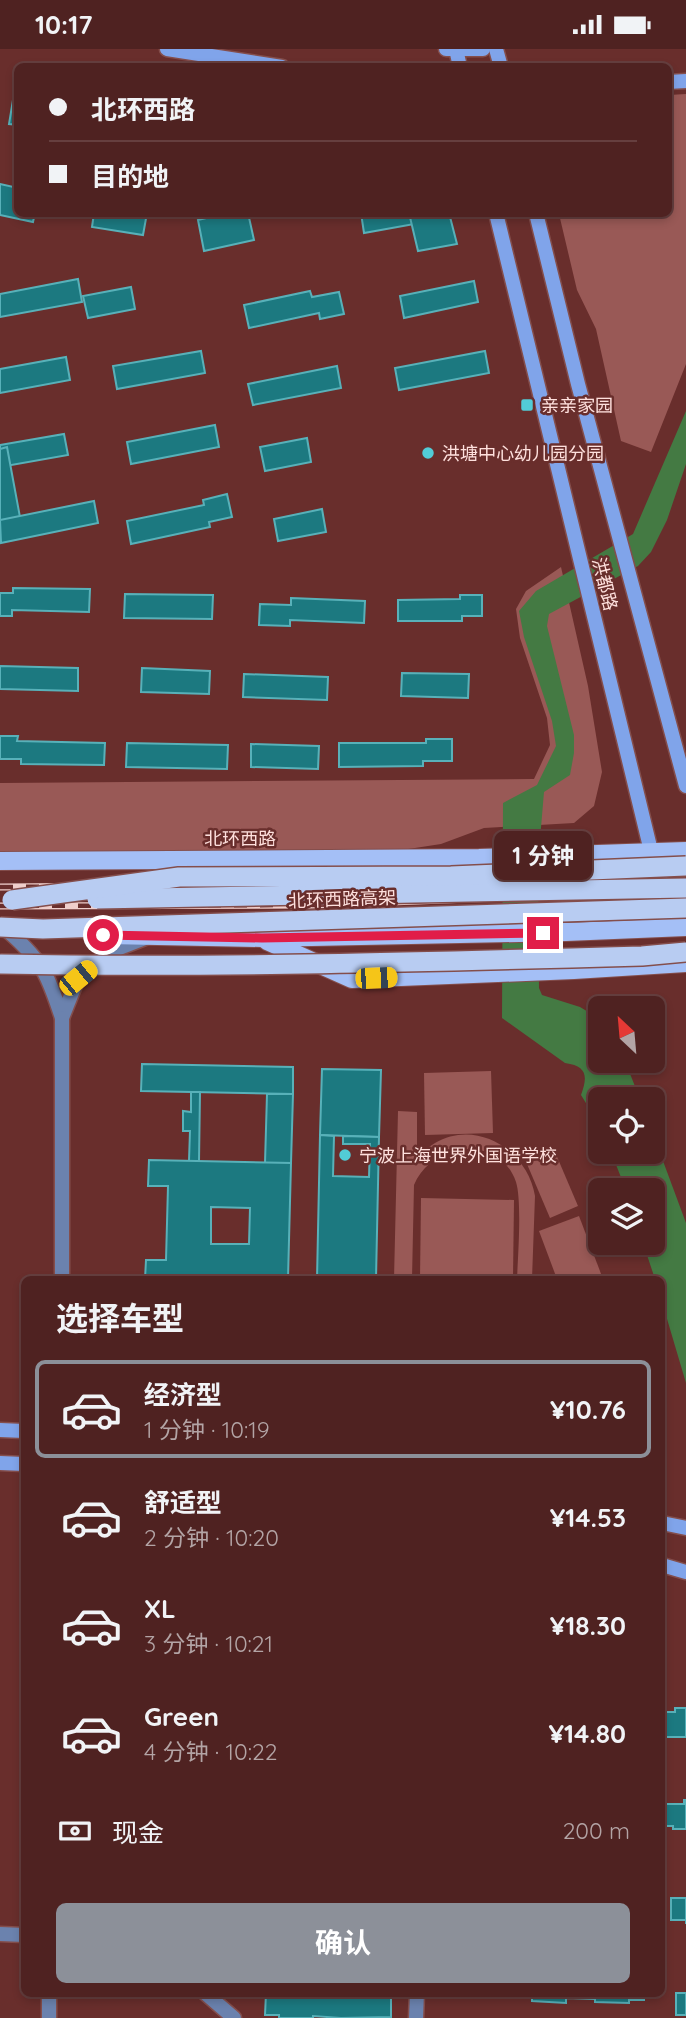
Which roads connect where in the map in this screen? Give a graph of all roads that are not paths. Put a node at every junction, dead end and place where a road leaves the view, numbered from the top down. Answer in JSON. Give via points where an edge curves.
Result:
{"nodes":[{"id":1,"x":167,"y":49,"type":"edge"},
{"id":2,"x":483,"y":49,"type":"edge"},
{"id":3,"x":453,"y":50,"type":"edge"},
{"id":4,"x":256,"y":63,"type":"edge"},
{"id":5,"x":497,"y":217,"type":"edge"},
{"id":6,"x":537,"y":217,"type":"edge"},
{"id":7,"x":686,"y":786,"type":"edge"},
{"id":8,"x":686,"y":851,"type":"edge"},
{"id":9,"x":651,"y":852,"type":"junction"},
{"id":10,"x":0,"y":861,"type":"edge"},
{"id":11,"x":686,"y":866,"type":"edge"},
{"id":12,"x":686,"y":888,"type":"edge"},
{"id":13,"x":686,"y":908,"type":"edge"},
{"id":14,"x":682,"y":927,"type":"edge"},
{"id":15,"x":3,"y":930,"type":"edge"},
{"id":16,"x":149,"y":936,"type":"junction"},
{"id":17,"x":262,"y":938,"type":"junction"},
{"id":18,"x":686,"y":952,"type":"edge"},
{"id":19,"x":686,"y":962,"type":"edge"},
{"id":20,"x":0,"y":964,"type":"edge"},
{"id":21,"x":62,"y":1018,"type":"junction"},
{"id":22,"x":62,"y":1276,"type":"edge"},
{"id":23,"x":0,"y":1430,"type":"edge"},
{"id":24,"x":21,"y":1431,"type":"edge"},
{"id":25,"x":0,"y":1463,"type":"edge"},
{"id":26,"x":21,"y":1464,"type":"edge"},
{"id":27,"x":665,"y":1524,"type":"edge"},
{"id":28,"x":686,"y":1528,"type":"edge"},
{"id":29,"x":665,"y":1566,"type":"edge"},
{"id":30,"x":686,"y":1572,"type":"edge"},
{"id":31,"x":0,"y":1934,"type":"edge"},
{"id":32,"x":21,"y":1935,"type":"edge"},
{"id":33,"x":49,"y":1997,"type":"edge"},
{"id":34,"x":210,"y":1997,"type":"edge"},
{"id":35,"x":416,"y":1997,"type":"edge"},
{"id":36,"x":49,"y":2018,"type":"edge"},
{"id":37,"x":234,"y":2018,"type":"edge"},
{"id":38,"x":416,"y":2018,"type":"edge"}],
"edges":[{"from":1,"to":4,"type":"main road"},
{"from":2,"to":3,"type":"main road"},
{"from":5,"to":9,"type":"main road","name":"洪都路"},
{"from":6,"to":7,"type":"main road","name":"洪都路"},
{"from":8,"to":9,"type":"main road","name":"北环西路"},
{"from":9,"to":10,"type":"main road","name":"北环西路","via":[[480,858]]},
{"from":9,"to":14,"type":"main road","name":"洪都路"},
{"from":11,"to":12,"type":"highway","name":"北环西路高架","bridge":true,"via":[[451,876],[179,877],[12,900]]},
{"from":13,"to":15,"type":"highway","name":"北环西路高架","bridge":true},
{"from":14,"to":17,"type":"main road"},
{"from":14,"to":19,"type":"main road","name":"洪都路"},
{"from":15,"to":16,"type":"main road"},
{"from":15,"to":21,"type":"street","via":[[33,953],[50,981]]},
{"from":16,"to":17,"type":"main road"},
{"from":16,"to":21,"type":"street","via":[[109,953],[78,978]]},
{"from":17,"to":19,"type":"main road","via":[[352,979]]},
{"from":18,"to":20,"type":"highway","bridge":true,"via":[[358,963]]},
{"from":21,"to":22,"type":"street"},
{"from":23,"to":24,"type":"main road"},
{"from":25,"to":26,"type":"main road"},
{"from":27,"to":28,"type":"main road"},
{"from":29,"to":30,"type":"main road"},
{"from":31,"to":32,"type":"street"},
{"from":33,"to":36,"type":"street"},
{"from":34,"to":37,"type":"street"},
{"from":35,"to":38,"type":"street"}]}
